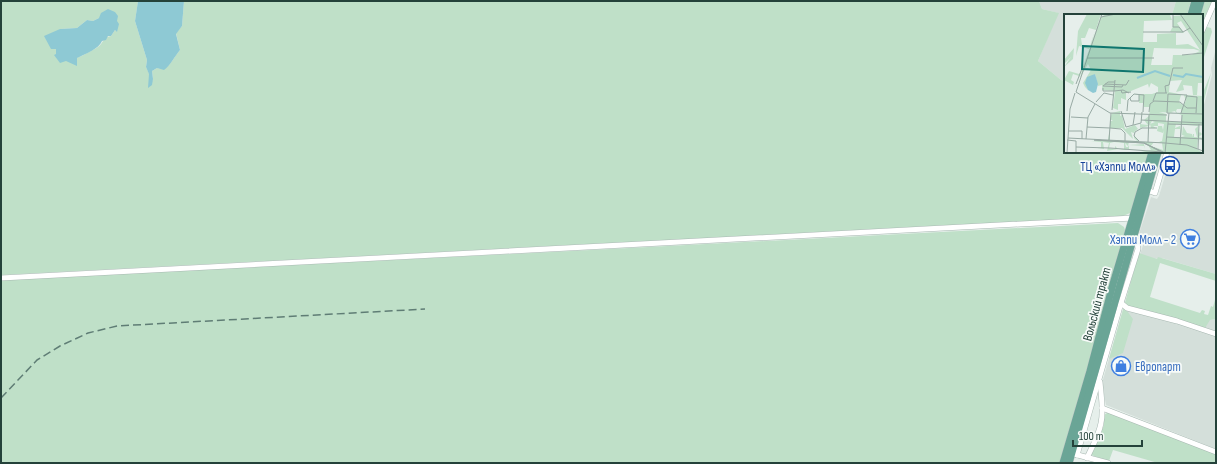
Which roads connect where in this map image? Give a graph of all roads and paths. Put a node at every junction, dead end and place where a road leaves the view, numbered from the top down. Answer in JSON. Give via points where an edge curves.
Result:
{"nodes":[{"id":1,"x":1195,"y":1,"type":"edge"},
{"id":2,"x":1201,"y":1,"type":"edge"},
{"id":3,"x":1215,"y":1,"type":"edge"},
{"id":4,"x":1191,"y":14,"type":"edge"},
{"id":5,"x":1197,"y":14,"type":"edge"},
{"id":6,"x":1203,"y":29,"type":"edge"},
{"id":7,"x":1152,"y":153,"type":"edge"},
{"id":8,"x":1158,"y":153,"type":"edge"},
{"id":9,"x":1167,"y":153,"type":"edge"},
{"id":10,"x":1147,"y":190,"type":"junction"},
{"id":11,"x":1133,"y":218,"type":"junction"},
{"id":12,"x":1133,"y":240,"type":"junction"},
{"id":13,"x":1,"y":278,"type":"edge"},
{"id":14,"x":1121,"y":303,"type":"junction"},
{"id":15,"x":1216,"y":334,"type":"edge"},
{"id":16,"x":1096,"y":378,"type":"junction"},
{"id":17,"x":1102,"y":408,"type":"junction"},
{"id":18,"x":1216,"y":452,"type":"edge"},
{"id":19,"x":1074,"y":454,"type":"junction"},
{"id":20,"x":1087,"y":458,"type":"junction"},
{"id":21,"x":1063,"y":463,"type":"edge"},
{"id":22,"x":1069,"y":463,"type":"edge"},
{"id":23,"x":1108,"y":463,"type":"edge"}],
"edges":[{"from":1,"to":4,"type":"main road"},
{"from":2,"to":5,"type":"main road"},
{"from":3,"to":6,"type":"street"},
{"from":7,"to":11,"type":"main road","name":"Вольский тракт"},
{"from":8,"to":10,"type":"main road","name":"Вольский тракт"},
{"from":9,"to":10,"type":"street","via":[[1156,193]]},
{"from":10,"to":12,"type":"main road","name":"Вольский тракт"},
{"from":11,"to":13,"type":"street"},
{"from":11,"to":21,"type":"main road","name":"Вольский тракт"},
{"from":12,"to":14,"type":"street","via":[[1137,242],[1138,249]]},
{"from":12,"to":16,"type":"main road","name":"Вольский тракт"},
{"from":14,"to":15,"type":"street","via":[[1127,308]]},
{"from":14,"to":16,"type":"street"},
{"from":16,"to":17,"type":"street"},
{"from":16,"to":19,"type":"main road","name":"Вольский тракт"},
{"from":17,"to":18,"type":"street"},
{"from":17,"to":20,"type":"street","via":[[1101,423]]},
{"from":19,"to":20,"type":"street"},
{"from":19,"to":22,"type":"main road","name":"Вольский тракт"},
{"from":20,"to":23,"type":"street"}]}
